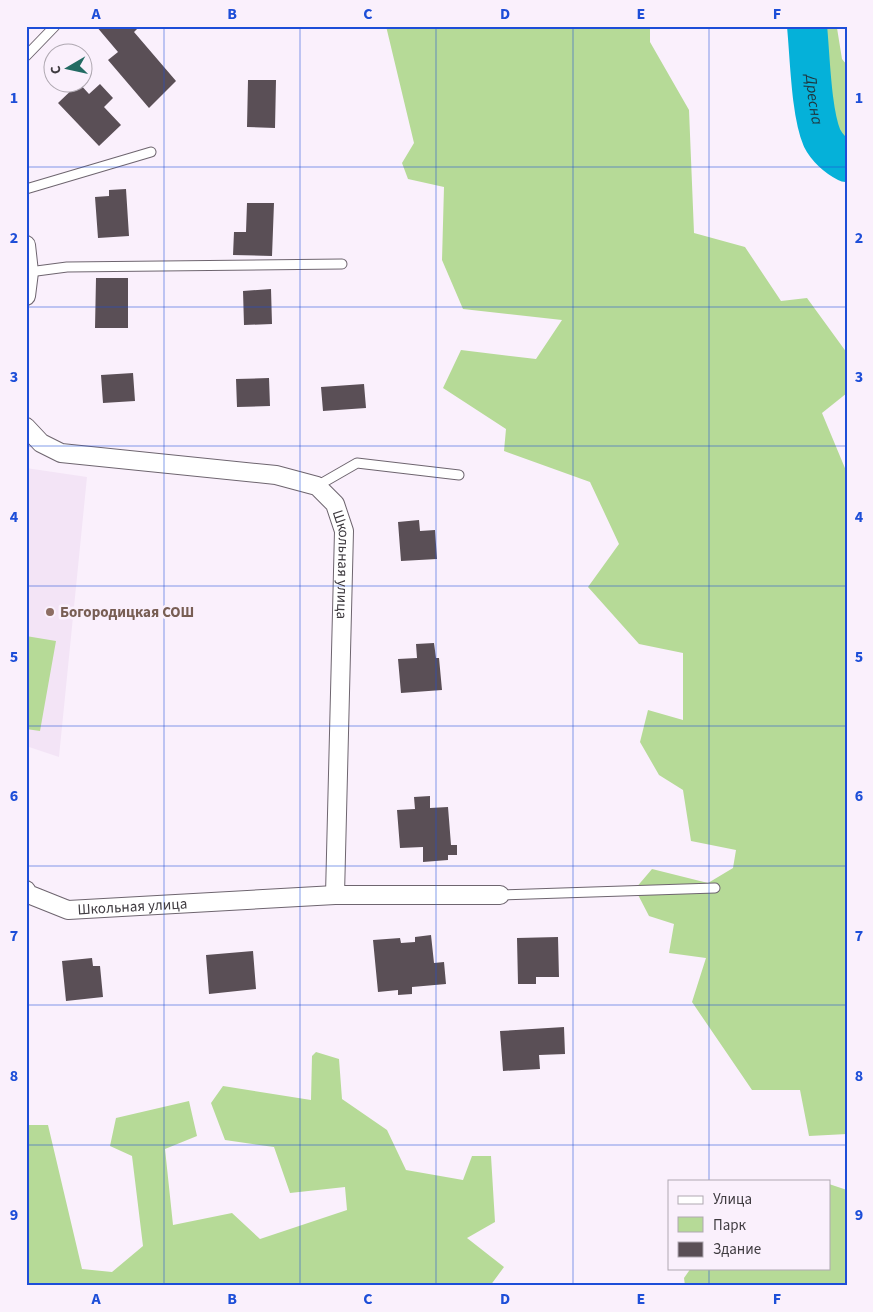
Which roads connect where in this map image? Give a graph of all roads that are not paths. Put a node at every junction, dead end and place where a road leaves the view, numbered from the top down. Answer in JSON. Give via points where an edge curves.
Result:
{"nodes":[{"id":1,"x":55,"y":26,"type":"edge"},
{"id":2,"x":26,"y":56,"type":"edge"},
{"id":3,"x":151,"y":152,"type":"dead end"},
{"id":4,"x":26,"y":189,"type":"edge"},
{"id":5,"x":26,"y":245,"type":"edge"},
{"id":6,"x":342,"y":264,"type":"dead end"},
{"id":7,"x":29,"y":272,"type":"junction"},
{"id":8,"x":26,"y":296,"type":"edge"},
{"id":9,"x":26,"y":427,"type":"edge"},
{"id":10,"x":459,"y":475,"type":"dead end"},
{"id":11,"x":317,"y":486,"type":"junction"},
{"id":12,"x":715,"y":888,"type":"dead end"},
{"id":13,"x":26,"y":890,"type":"edge"},
{"id":14,"x":335,"y":894,"type":"junction"},
{"id":15,"x":500,"y":895,"type":"joint"}],
"edges":[{"from":1,"to":2,"type":"lane"},
{"from":3,"to":4,"type":"lane"},
{"from":5,"to":7,"type":"street"},
{"from":6,"to":7,"type":"lane","via":[[67,266]]},
{"from":7,"to":8,"type":"street"},
{"from":9,"to":11,"type":"street","name":"Школьная улица","via":[[41,443],[61,453],[276,475]]},
{"from":10,"to":11,"type":"lane","via":[[357,463]]},
{"from":11,"to":14,"type":"street","name":"Школьная улица","via":[[335,504],[344,530]]},
{"from":12,"to":15,"type":"lane"},
{"from":13,"to":14,"type":"street","name":"Школьная улица","via":[[28,894],[68,910]]},
{"from":14,"to":15,"type":"street","name":"Школьная улица"}]}
